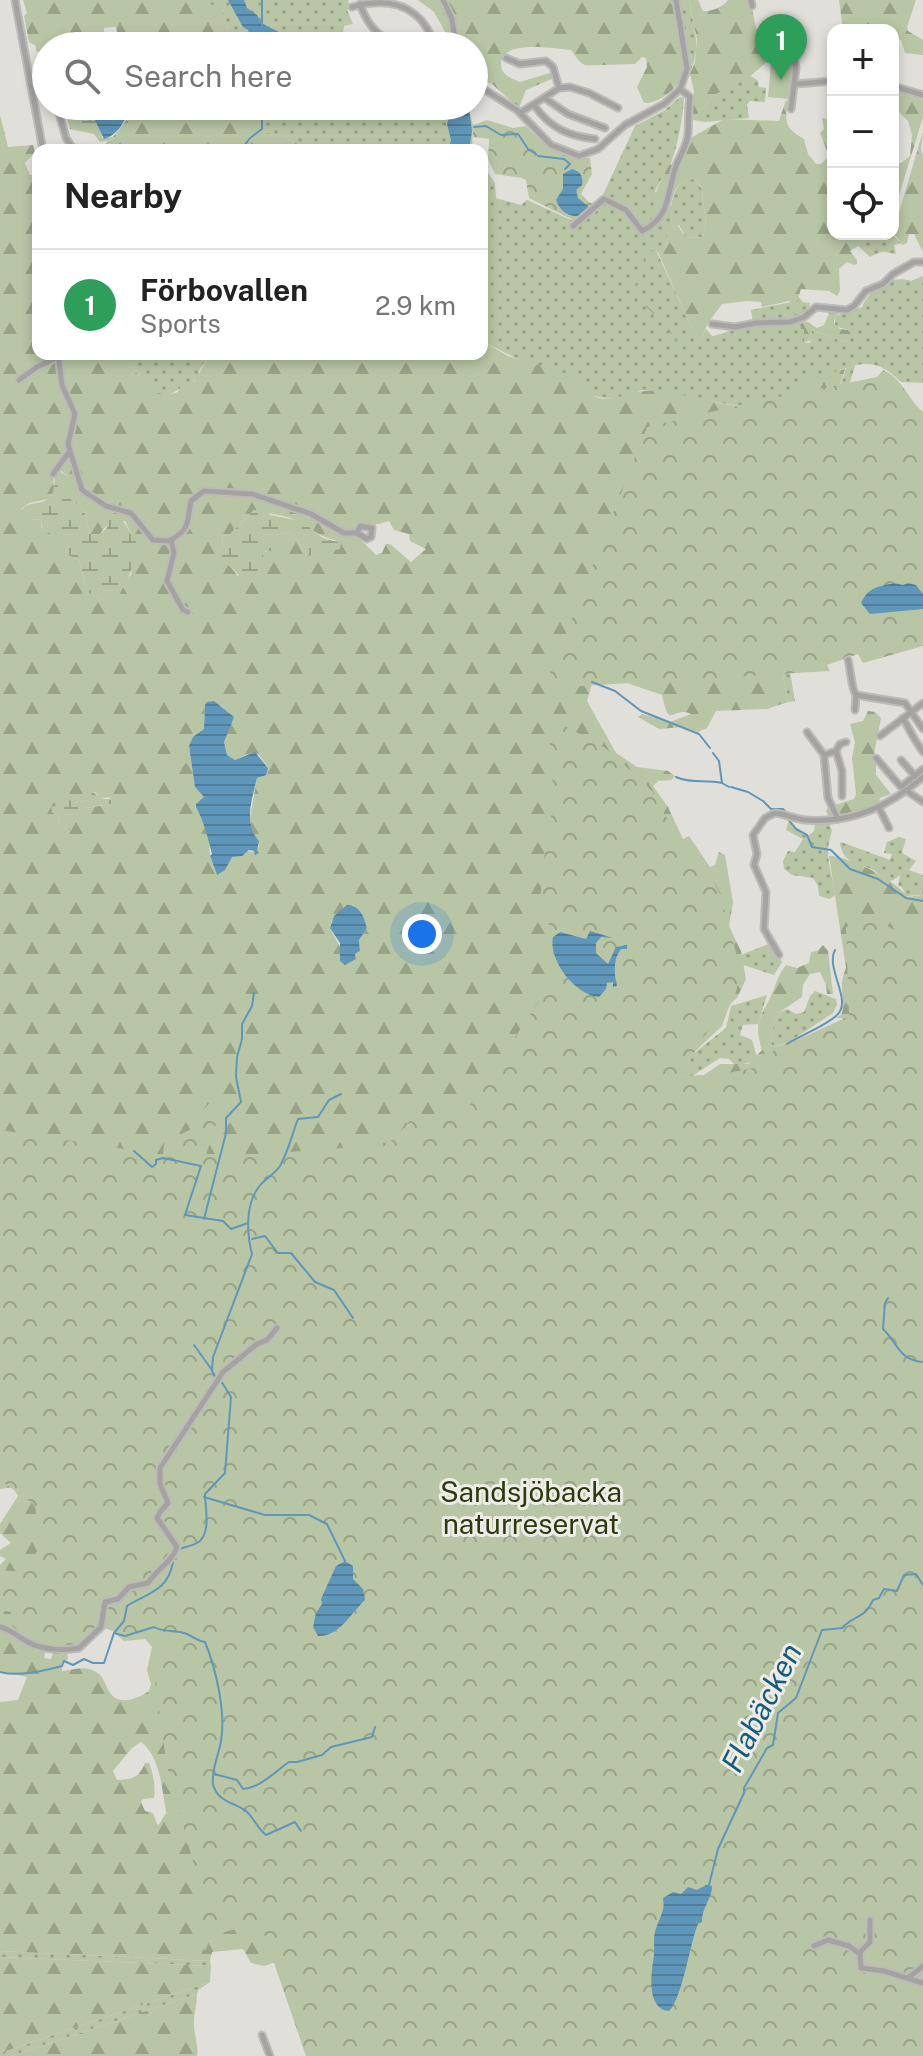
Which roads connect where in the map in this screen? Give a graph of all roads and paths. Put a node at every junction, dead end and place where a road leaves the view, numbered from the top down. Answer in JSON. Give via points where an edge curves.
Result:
{"nodes":[{"id":1,"x":15,"y":0,"type":"edge"},
{"id":2,"x":443,"y":0,"type":"edge"},
{"id":3,"x":676,"y":0,"type":"edge"},
{"id":4,"x":360,"y":4,"type":"junction"},
{"id":5,"x":352,"y":7,"type":"dead end"},
{"id":6,"x":377,"y":32,"type":"edge"},
{"id":7,"x":429,"y":32,"type":"edge"},
{"id":8,"x":454,"y":32,"type":"edge"},
{"id":9,"x":791,"y":41,"type":"dead end"},
{"id":10,"x":506,"y":58,"type":"dead end"},
{"id":11,"x":827,"y":81,"type":"edge"},
{"id":12,"x":796,"y":84,"type":"junction"},
{"id":13,"x":31,"y":85,"type":"joint"},
{"id":14,"x":559,"y":88,"type":"junction"},
{"id":15,"x":899,"y":88,"type":"edge"},
{"id":16,"x":680,"y":89,"type":"junction"},
{"id":17,"x":32,"y":90,"type":"edge"},
{"id":18,"x":488,"y":92,"type":"edge"},
{"id":19,"x":923,"y":95,"type":"edge"},
{"id":20,"x":545,"y":98,"type":"junction"},
{"id":21,"x":534,"y":105,"type":"junction"},
{"id":22,"x":618,"y":108,"type":"dead end"},
{"id":23,"x":791,"y":109,"type":"dead end"},
{"id":24,"x":520,"y":113,"type":"junction"},
{"id":25,"x":37,"y":120,"type":"edge"},
{"id":26,"x":61,"y":120,"type":"edge"},
{"id":27,"x":605,"y":128,"type":"dead end"},
{"id":28,"x":595,"y":139,"type":"dead end"},
{"id":29,"x":42,"y":144,"type":"edge"},
{"id":30,"x":70,"y":144,"type":"edge"},
{"id":31,"x":573,"y":226,"type":"dead end"},
{"id":32,"x":923,"y":262,"type":"edge"},
{"id":33,"x":712,"y":324,"type":"dead end"},
{"id":34,"x":50,"y":360,"type":"edge"},
{"id":35,"x":62,"y":360,"type":"edge"},
{"id":36,"x":19,"y":380,"type":"dead end"},
{"id":37,"x":70,"y":451,"type":"junction"},
{"id":38,"x":53,"y":474,"type":"dead end"},
{"id":39,"x":357,"y":533,"type":"dead end"},
{"id":40,"x":171,"y":540,"type":"junction"},
{"id":41,"x":188,"y":612,"type":"dead end"},
{"id":42,"x":848,"y":660,"type":"dead end"},
{"id":43,"x":856,"y":695,"type":"junction"},
{"id":44,"x":922,"y":705,"type":"edge"},
{"id":45,"x":855,"y":710,"type":"dead end"},
{"id":46,"x":913,"y":712,"type":"junction"},
{"id":47,"x":903,"y":718,"type":"junction"},
{"id":48,"x":923,"y":729,"type":"edge"},
{"id":49,"x":807,"y":732,"type":"dead end"},
{"id":50,"x":880,"y":736,"type":"dead end"},
{"id":51,"x":846,"y":742,"type":"dead end"},
{"id":52,"x":836,"y":751,"type":"junction"},
{"id":53,"x":923,"y":752,"type":"edge"},
{"id":54,"x":824,"y":755,"type":"junction"},
{"id":55,"x":876,"y":758,"type":"dead end"},
{"id":56,"x":901,"y":760,"type":"dead end"},
{"id":57,"x":923,"y":769,"type":"edge"},
{"id":58,"x":915,"y":776,"type":"junction"},
{"id":59,"x":923,"y":777,"type":"edge"},
{"id":60,"x":907,"y":791,"type":"junction"},
{"id":61,"x":842,"y":796,"type":"dead end"},
{"id":62,"x":923,"y":802,"type":"edge"},
{"id":63,"x":879,"y":808,"type":"junction"},
{"id":64,"x":838,"y":819,"type":"junction"},
{"id":65,"x":889,"y":828,"type":"dead end"},
{"id":66,"x":779,"y":955,"type":"dead end"},
{"id":67,"x":277,"y":1328,"type":"dead end"},
{"id":68,"x":0,"y":1627,"type":"edge"},
{"id":69,"x":870,"y":1920,"type":"dead end"},
{"id":70,"x":814,"y":1946,"type":"dead end"},
{"id":71,"x":859,"y":1953,"type":"junction"},
{"id":72,"x":923,"y":1966,"type":"edge"},
{"id":73,"x":908,"y":1978,"type":"junction"},
{"id":74,"x":923,"y":1983,"type":"edge"},
{"id":75,"x":262,"y":2035,"type":"dead end"},
{"id":76,"x":270,"y":2056,"type":"edge"}],
"edges":[{"from":1,"to":13,"type":"street"},
{"from":2,"to":8,"type":"street"},
{"from":3,"to":16,"type":"street","via":[[687,69]]},
{"from":4,"to":5,"type":"street"},
{"from":4,"to":6,"type":"street"},
{"from":4,"to":7,"type":"street","via":[[378,0],[403,5]]},
{"from":9,"to":12,"type":"street"},
{"from":10,"to":14,"type":"street","via":[[522,64],[546,61]]},
{"from":11,"to":12,"type":"street"},
{"from":12,"to":23,"type":"street"},
{"from":13,"to":17,"type":"street"},
{"from":14,"to":20,"type":"street"},
{"from":14,"to":22,"type":"street","via":[[581,89]]},
{"from":15,"to":19,"type":"street"},
{"from":16,"to":24,"type":"street","via":[[583,156],[551,145]]},
{"from":16,"to":31,"type":"street","via":[[690,98],[688,135],[662,216],[642,231],[626,210],[604,199]]},
{"from":18,"to":24,"type":"street"},
{"from":20,"to":21,"type":"street"},
{"from":20,"to":27,"type":"street","via":[[568,114]]},
{"from":21,"to":24,"type":"street"},
{"from":21,"to":28,"type":"street","via":[[558,129]]},
{"from":25,"to":29,"type":"street"},
{"from":26,"to":30,"type":"street"},
{"from":32,"to":33,"type":"street","via":[[914,262],[866,291],[847,310],[815,307],[791,322]]},
{"from":34,"to":36,"type":"street"},
{"from":35,"to":37,"type":"street","via":[[62,385],[75,414]]},
{"from":37,"to":38,"type":"street"},
{"from":37,"to":40,"type":"street","via":[[84,493],[131,513],[153,540]]},
{"from":39,"to":40,"type":"street","via":[[348,535],[311,514],[256,495],[204,491],[191,501],[187,527]]},
{"from":40,"to":41,"type":"street","via":[[174,553],[167,581]]},
{"from":42,"to":43,"type":"street"},
{"from":43,"to":45,"type":"street"},
{"from":43,"to":46,"type":"street","via":[[903,702]]},
{"from":44,"to":46,"type":"street"},
{"from":46,"to":47,"type":"street"},
{"from":46,"to":48,"type":"street"},
{"from":47,"to":50,"type":"street"},
{"from":47,"to":53,"type":"street"},
{"from":49,"to":54,"type":"street"},
{"from":51,"to":52,"type":"street"},
{"from":52,"to":54,"type":"street"},
{"from":52,"to":61,"type":"street"},
{"from":54,"to":64,"type":"street","via":[[828,798]]},
{"from":55,"to":58,"type":"street","via":[[901,787]]},
{"from":56,"to":58,"type":"street"},
{"from":57,"to":58,"type":"street"},
{"from":59,"to":60,"type":"street"},
{"from":60,"to":62,"type":"street"},
{"from":60,"to":63,"type":"street"},
{"from":63,"to":64,"type":"street"},
{"from":63,"to":65,"type":"street"},
{"from":64,"to":66,"type":"street","via":[[772,813],[753,835],[754,865],[766,891],[764,929]]},
{"from":67,"to":68,"type":"street","via":[[226,1370],[159,1473],[168,1503],[157,1518],[176,1545],[171,1560],[148,1583],[129,1587],[118,1599],[105,1602],[101,1627],[79,1648],[39,1646]]},
{"from":69,"to":71,"type":"street","via":[[871,1941]]},
{"from":70,"to":71,"type":"street","via":[[828,1940]]},
{"from":71,"to":73,"type":"street","via":[[861,1968]]},
{"from":72,"to":73,"type":"street"},
{"from":73,"to":74,"type":"street"},
{"from":75,"to":76,"type":"street"}]}
